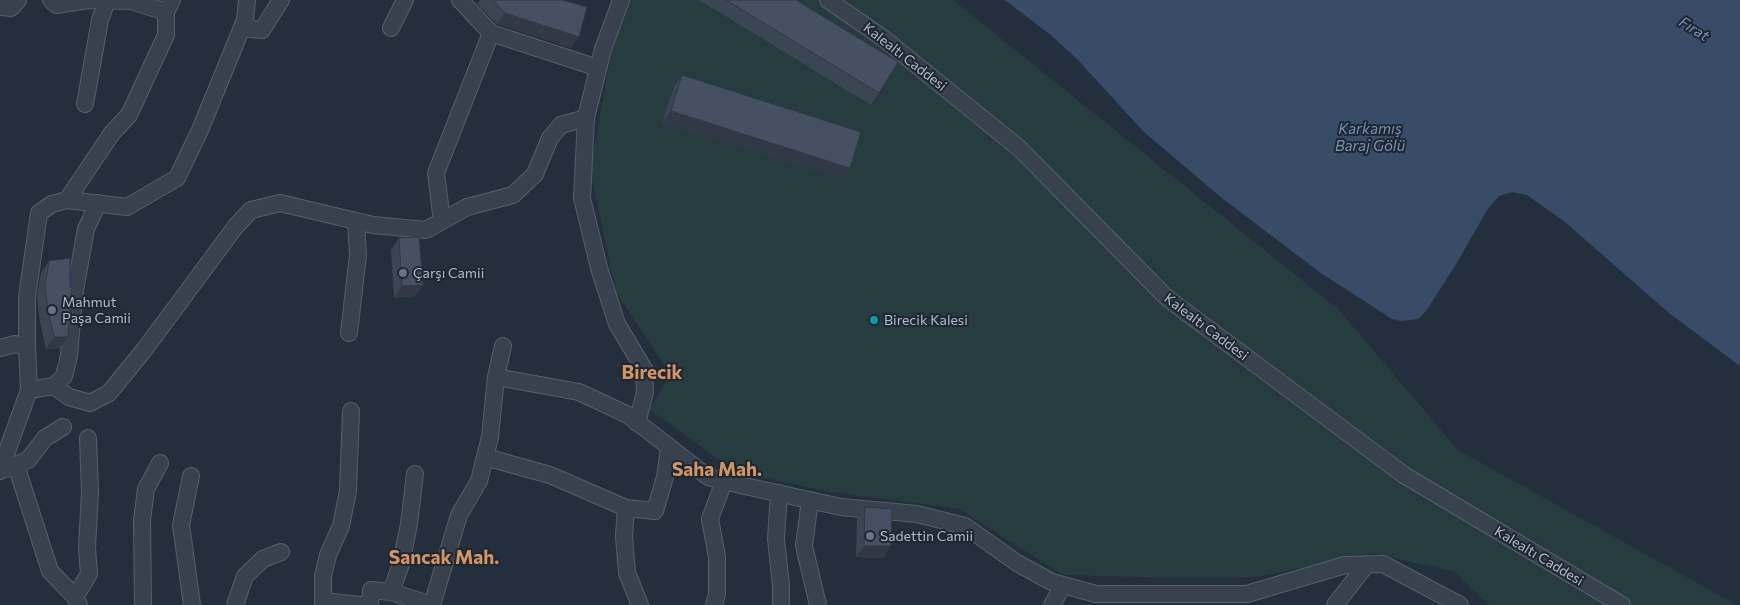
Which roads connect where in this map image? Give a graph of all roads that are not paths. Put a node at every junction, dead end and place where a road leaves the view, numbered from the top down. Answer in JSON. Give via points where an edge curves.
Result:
{"nodes":[{"id":1,"x":18,"y":0,"type":"edge"},
{"id":2,"x":52,"y":0,"type":"edge"},
{"id":3,"x":247,"y":0,"type":"edge"},
{"id":4,"x":281,"y":0,"type":"edge"},
{"id":5,"x":405,"y":0,"type":"edge"},
{"id":6,"x":460,"y":0,"type":"edge"},
{"id":7,"x":621,"y":0,"type":"edge"},
{"id":8,"x":828,"y":0,"type":"edge"},
{"id":9,"x":107,"y":1,"type":"edge"},
{"id":10,"x":169,"y":6,"type":"edge"},
{"id":11,"x":0,"y":7,"type":"edge"},
{"id":12,"x":242,"y":28,"type":"junction"},
{"id":13,"x":391,"y":28,"type":"dead end"},
{"id":14,"x":491,"y":33,"type":"junction"},
{"id":15,"x":598,"y":68,"type":"junction"},
{"id":16,"x":85,"y":104,"type":"dead end"},
{"id":17,"x":586,"y":118,"type":"junction"},
{"id":18,"x":67,"y":200,"type":"junction"},
{"id":19,"x":98,"y":203,"type":"junction"},
{"id":20,"x":356,"y":221,"type":"junction"},
{"id":21,"x":442,"y":221,"type":"junction"},
{"id":22,"x":349,"y":333,"type":"dead end"},
{"id":23,"x":503,"y":346,"type":"dead end"},
{"id":24,"x":27,"y":347,"type":"junction"},
{"id":25,"x":0,"y":348,"type":"edge"},
{"id":26,"x":496,"y":377,"type":"junction"},
{"id":27,"x":54,"y":386,"type":"junction"},
{"id":28,"x":29,"y":390,"type":"junction"},
{"id":29,"x":351,"y":411,"type":"dead end"},
{"id":30,"x":637,"y":423,"type":"junction"},
{"id":31,"x":63,"y":426,"type":"dead end"},
{"id":32,"x":88,"y":438,"type":"dead end"},
{"id":33,"x":669,"y":448,"type":"junction"},
{"id":34,"x":485,"y":457,"type":"junction"},
{"id":35,"x":160,"y":463,"type":"dead end"},
{"id":36,"x":16,"y":465,"type":"junction"},
{"id":37,"x":0,"y":472,"type":"edge"},
{"id":38,"x":415,"y":474,"type":"dead end"},
{"id":39,"x":191,"y":476,"type":"dead end"},
{"id":40,"x":724,"y":481,"type":"junction"},
{"id":41,"x":778,"y":492,"type":"junction"},
{"id":42,"x":810,"y":500,"type":"junction"},
{"id":43,"x":626,"y":508,"type":"junction"},
{"id":44,"x":281,"y":552,"type":"dead end"},
{"id":45,"x":1367,"y":564,"type":"junction"},
{"id":46,"x":1063,"y":585,"type":"junction"},
{"id":47,"x":391,"y":592,"type":"junction"},
{"id":48,"x":1113,"y":599,"type":"edge"},
{"id":49,"x":77,"y":601,"type":"edge"},
{"id":50,"x":324,"y":603,"type":"edge"},
{"id":51,"x":143,"y":605,"type":"edge"},
{"id":52,"x":192,"y":605,"type":"edge"},
{"id":53,"x":235,"y":605,"type":"edge"},
{"id":54,"x":360,"y":605,"type":"edge"},
{"id":55,"x":370,"y":605,"type":"edge"},
{"id":56,"x":432,"y":605,"type":"edge"},
{"id":57,"x":640,"y":605,"type":"edge"},
{"id":58,"x":714,"y":605,"type":"edge"},
{"id":59,"x":781,"y":605,"type":"edge"},
{"id":60,"x":818,"y":605,"type":"edge"},
{"id":61,"x":1052,"y":605,"type":"edge"},
{"id":62,"x":1335,"y":605,"type":"edge"},
{"id":63,"x":1460,"y":605,"type":"edge"},
{"id":64,"x":1622,"y":605,"type":"edge"}],
"edges":[{"from":1,"to":11,"type":"street","via":[[11,8]]},
{"from":2,"to":9,"type":"street","via":[[56,5]]},
{"from":3,"to":12,"type":"street"},
{"from":4,"to":12,"type":"street","via":[[262,30]]},
{"from":5,"to":13,"type":"street"},
{"from":6,"to":14,"type":"street"},
{"from":7,"to":15,"type":"street"},
{"from":8,"to":64,"type":"street","name":"Kalealtı Caddesi","via":[[883,38],[1019,148],[1167,298],[1404,475]]},
{"from":9,"to":10,"type":"street"},
{"from":9,"to":16,"type":"street","via":[[100,20]]},
{"from":10,"to":18,"type":"street","via":[[166,35],[129,115],[112,133]]},
{"from":12,"to":19,"type":"street","via":[[177,178],[127,207]]},
{"from":14,"to":15,"type":"street"},
{"from":14,"to":21,"type":"street","via":[[436,173]]},
{"from":15,"to":17,"type":"street"},
{"from":17,"to":21,"type":"street","via":[[560,125],[550,138],[535,174],[513,195],[467,208]]},
{"from":17,"to":30,"type":"street","via":[[582,198],[617,324],[644,369],[645,392]]},
{"from":18,"to":19,"type":"street"},
{"from":18,"to":24,"type":"street","via":[[52,204],[39,213],[27,297]]},
{"from":19,"to":27,"type":"street","via":[[86,229],[74,296],[69,356],[64,376]]},
{"from":20,"to":21,"type":"street","via":[[426,230]]},
{"from":20,"to":22,"type":"street","via":[[358,256]]},
{"from":20,"to":27,"type":"street","via":[[280,203],[251,210],[109,393],[90,403],[69,397]]},
{"from":23,"to":26,"type":"street"},
{"from":24,"to":25,"type":"street","via":[[15,344]]},
{"from":24,"to":28,"type":"street"},
{"from":26,"to":30,"type":"street","via":[[579,392],[628,415]]},
{"from":26,"to":34,"type":"street"},
{"from":27,"to":28,"type":"street"},
{"from":28,"to":37,"type":"street"},
{"from":29,"to":50,"type":"street","via":[[348,490],[341,526],[323,576]]},
{"from":30,"to":33,"type":"street"},
{"from":31,"to":36,"type":"street","via":[[45,438],[28,460]]},
{"from":32,"to":49,"type":"street","via":[[89,574]]},
{"from":33,"to":40,"type":"street","via":[[708,477]]},
{"from":33,"to":43,"type":"street","via":[[655,511]]},
{"from":34,"to":43,"type":"street","via":[[550,475]]},
{"from":34,"to":56,"type":"street","via":[[479,481],[459,514]]},
{"from":35,"to":51,"type":"street","via":[[146,490],[143,512]]},
{"from":36,"to":37,"type":"street"},
{"from":36,"to":49,"type":"street","via":[[50,571]]},
{"from":38,"to":47,"type":"street","via":[[408,532]]},
{"from":39,"to":52,"type":"street","via":[[181,525]]},
{"from":40,"to":41,"type":"street"},
{"from":40,"to":58,"type":"street","via":[[710,518],[717,557]]},
{"from":41,"to":42,"type":"street"},
{"from":41,"to":59,"type":"street","via":[[776,539]]},
{"from":42,"to":46,"type":"street","via":[[841,507],[917,514],[965,526],[1017,563]]},
{"from":42,"to":60,"type":"street","via":[[804,546]]},
{"from":43,"to":57,"type":"street","via":[[627,574]]},
{"from":44,"to":53,"type":"street","via":[[262,559],[245,576]]},
{"from":45,"to":48,"type":"street","via":[[1345,565],[1247,594]]},
{"from":45,"to":62,"type":"street"},
{"from":45,"to":63,"type":"street","via":[[1382,564]]},
{"from":46,"to":48,"type":"street"},
{"from":46,"to":61,"type":"street"},
{"from":47,"to":55,"type":"street","via":[[371,590]]},
{"from":47,"to":56,"type":"street"},
{"from":50,"to":54,"type":"street"}]}
